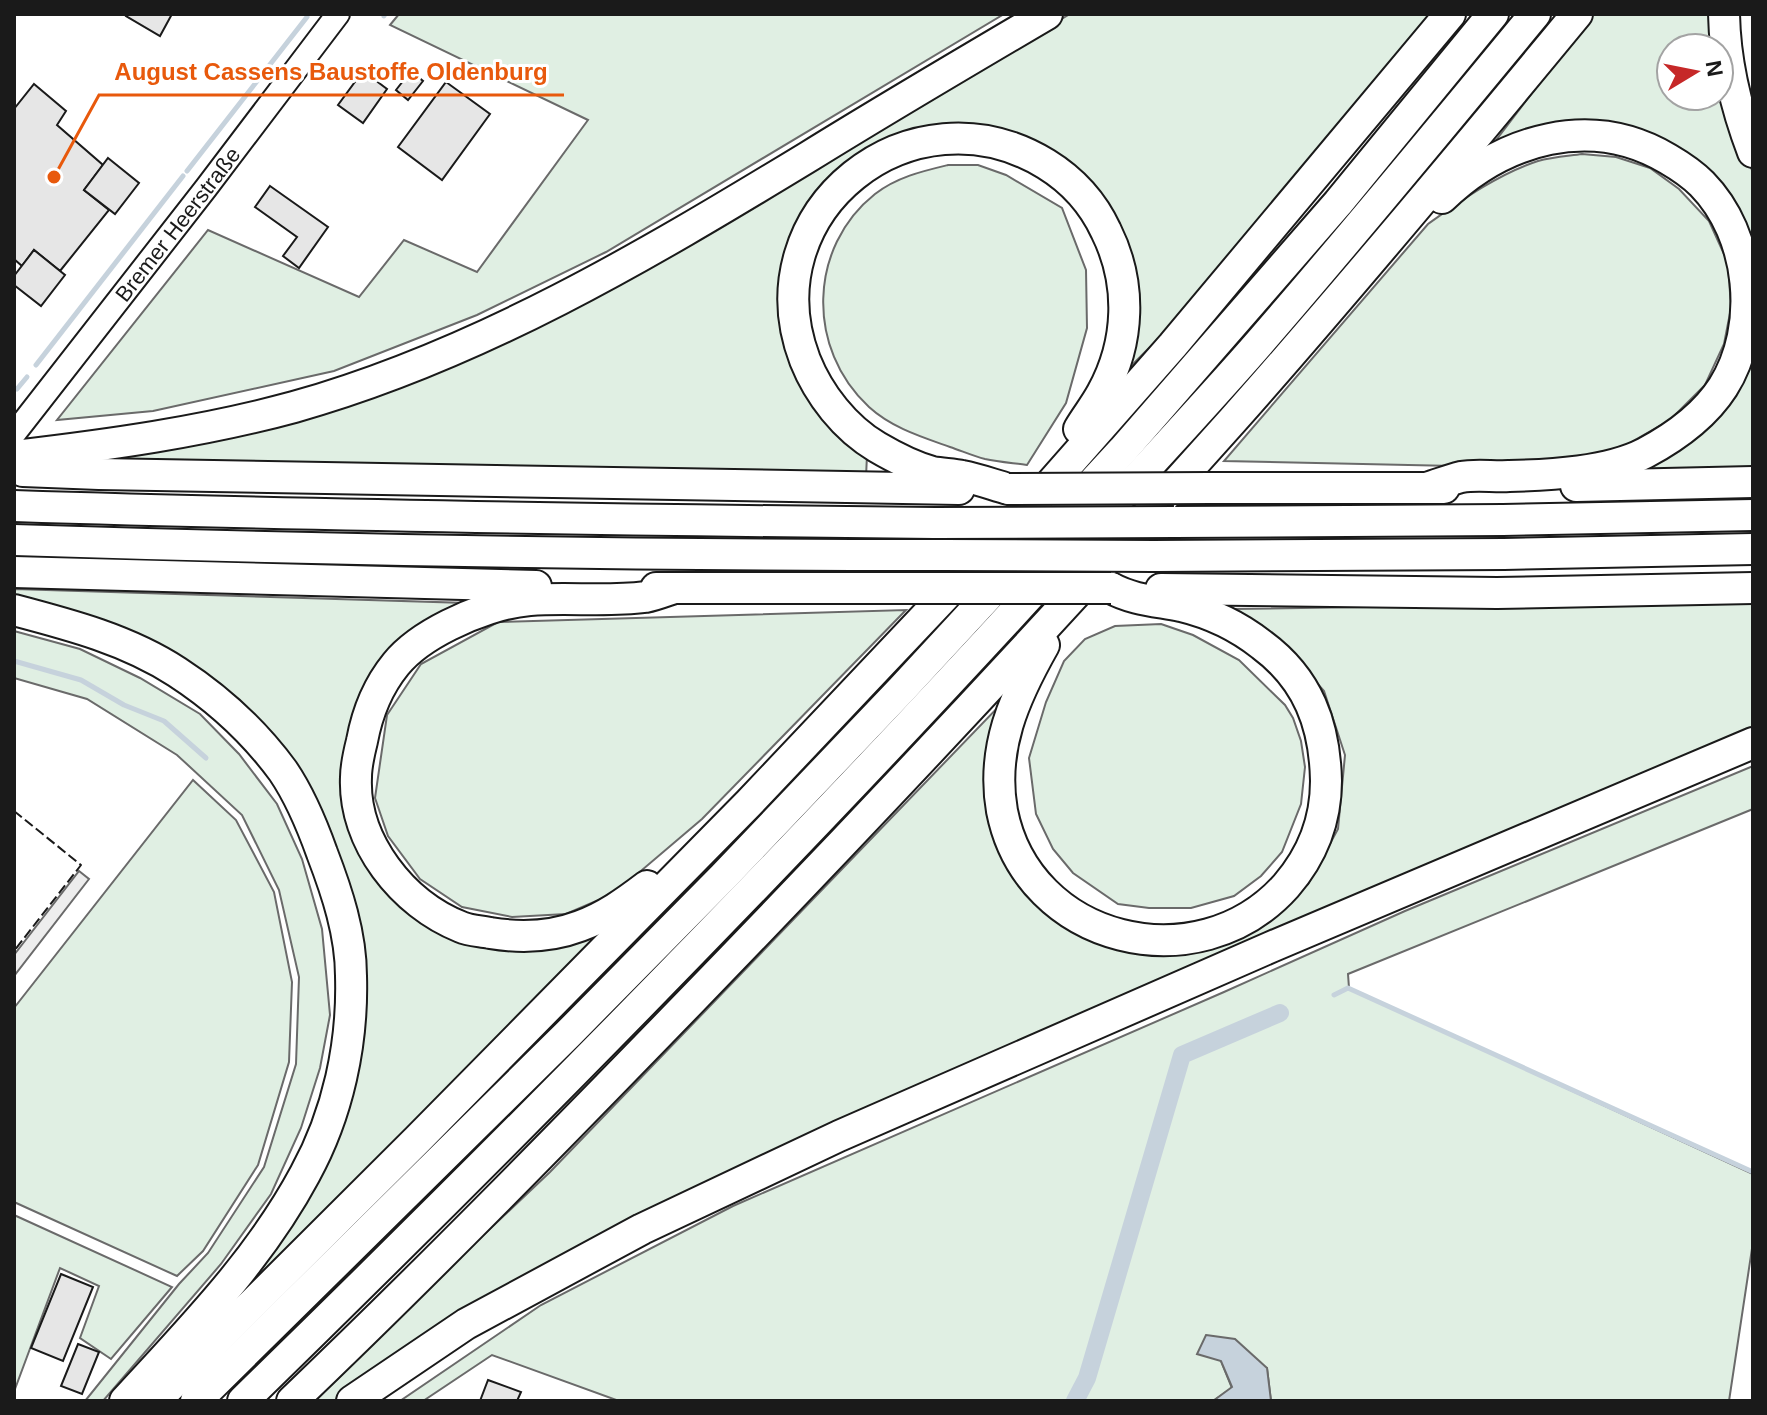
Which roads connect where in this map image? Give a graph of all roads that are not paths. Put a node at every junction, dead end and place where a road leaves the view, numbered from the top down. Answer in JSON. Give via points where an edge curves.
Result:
{"nodes":[{"id":1,"x":338,"y":14,"type":"edge"},
{"id":2,"x":1047,"y":14,"type":"edge"},
{"id":3,"x":1450,"y":14,"type":"edge"},
{"id":4,"x":1493,"y":14,"type":"edge"},
{"id":5,"x":1535,"y":14,"type":"edge"},
{"id":6,"x":1577,"y":14,"type":"edge"},
{"id":7,"x":1724,"y":14,"type":"edge"},
{"id":8,"x":1753,"y":152,"type":"edge"},
{"id":9,"x":1395,"y":232,"type":"junction"},
{"id":10,"x":17,"y":457,"type":"edge"},
{"id":11,"x":1753,"y":482,"type":"edge"},
{"id":12,"x":1048,"y":487,"type":"junction"},
{"id":13,"x":1426,"y":488,"type":"junction"},
{"id":14,"x":1009,"y":489,"type":"junction"},
{"id":15,"x":14,"y":506,"type":"edge"},
{"id":16,"x":1753,"y":515,"type":"edge"},
{"id":17,"x":14,"y":540,"type":"edge"},
{"id":18,"x":1753,"y":549,"type":"edge"},
{"id":19,"x":14,"y":572,"type":"edge"},
{"id":20,"x":674,"y":588,"type":"junction"},
{"id":21,"x":1111,"y":588,"type":"junction"},
{"id":22,"x":1753,"y":588,"type":"edge"},
{"id":23,"x":1067,"y":603,"type":"junction"},
{"id":24,"x":14,"y":610,"type":"edge"},
{"id":25,"x":1753,"y":743,"type":"edge"},
{"id":26,"x":749,"y":803,"type":"junction"},
{"id":27,"x":125,"y":1401,"type":"edge"},
{"id":28,"x":155,"y":1401,"type":"edge"},
{"id":29,"x":196,"y":1401,"type":"edge"},
{"id":30,"x":243,"y":1401,"type":"edge"},
{"id":31,"x":292,"y":1401,"type":"edge"},
{"id":32,"x":352,"y":1401,"type":"edge"}],
"edges":[{"from":1,"to":10,"type":"main road","name":"Bremer Heerstraße","via":[[206,188]]},
{"from":2,"to":10,"type":"highway","via":[[663,244],[485,337],[294,407],[157,437]]},
{"from":3,"to":12,"type":"highway"},
{"from":4,"to":29,"type":"highway","via":[[1338,203],[1143,426],[901,690],[557,1045]]},
{"from":5,"to":30,"type":"highway","via":[[1248,355],[922,713],[599,1048]]},
{"from":6,"to":9,"type":"highway"},
{"from":7,"to":8,"type":"highway","via":[[1734,91]]},
{"from":9,"to":13,"type":"highway","via":[[1481,166],[1531,144],[1570,135],[1615,137],[1653,150],[1703,185],[1730,225],[1745,278],[1739,353],[1723,387],[1693,422],[1644,454],[1599,468],[1462,477]]},
{"from":9,"to":23,"type":"highway"},
{"from":10,"to":14,"type":"highway","via":[[114,474]]},
{"from":11,"to":13,"type":"highway"},
{"from":12,"to":14,"type":"highway","via":[[1116,359],[1126,302],[1119,260],[1100,217],[1070,180],[1030,154],[983,140],[922,142],[861,170],[827,202],[805,237],[795,272],[797,339],[811,374],[854,432],[901,460]]},
{"from":12,"to":26,"type":"highway"},
{"from":13,"to":14,"type":"highway","bridge":true},
{"from":15,"to":16,"type":"highway","bridge":true,"via":[[935,523]]},
{"from":17,"to":18,"type":"highway","bridge":true,"via":[[650,554],[1154,556]]},
{"from":19,"to":20,"type":"highway"},
{"from":20,"to":21,"type":"highway","bridge":true},
{"from":20,"to":26,"type":"highway","via":[[647,597],[528,600],[450,624],[422,642],[396,664],[366,722],[356,778],[365,831],[385,867],[432,913],[463,929],[543,936],[609,914],[654,882],[729,809]]},
{"from":21,"to":22,"type":"highway","via":[[1497,593]]},
{"from":21,"to":23,"type":"highway","via":[[1208,614],[1262,645],[1291,670],[1311,701],[1320,729],[1326,797],[1319,834],[1300,870],[1248,918],[1201,937],[1133,938],[1098,928],[1050,896],[1012,842],[999,784],[1008,717],[1028,673],[1063,623]]},
{"from":23,"to":31,"type":"highway","via":[[664,1029]]},
{"from":24,"to":27,"type":"highway","via":[[128,645],[177,672],[251,734],[283,772],[311,823],[347,935],[347,1050],[333,1109],[305,1173],[223,1292]]},
{"from":25,"to":32,"type":"highway","via":[[839,1136],[642,1229],[466,1324]]},
{"from":26,"to":28,"type":"highway"}]}
